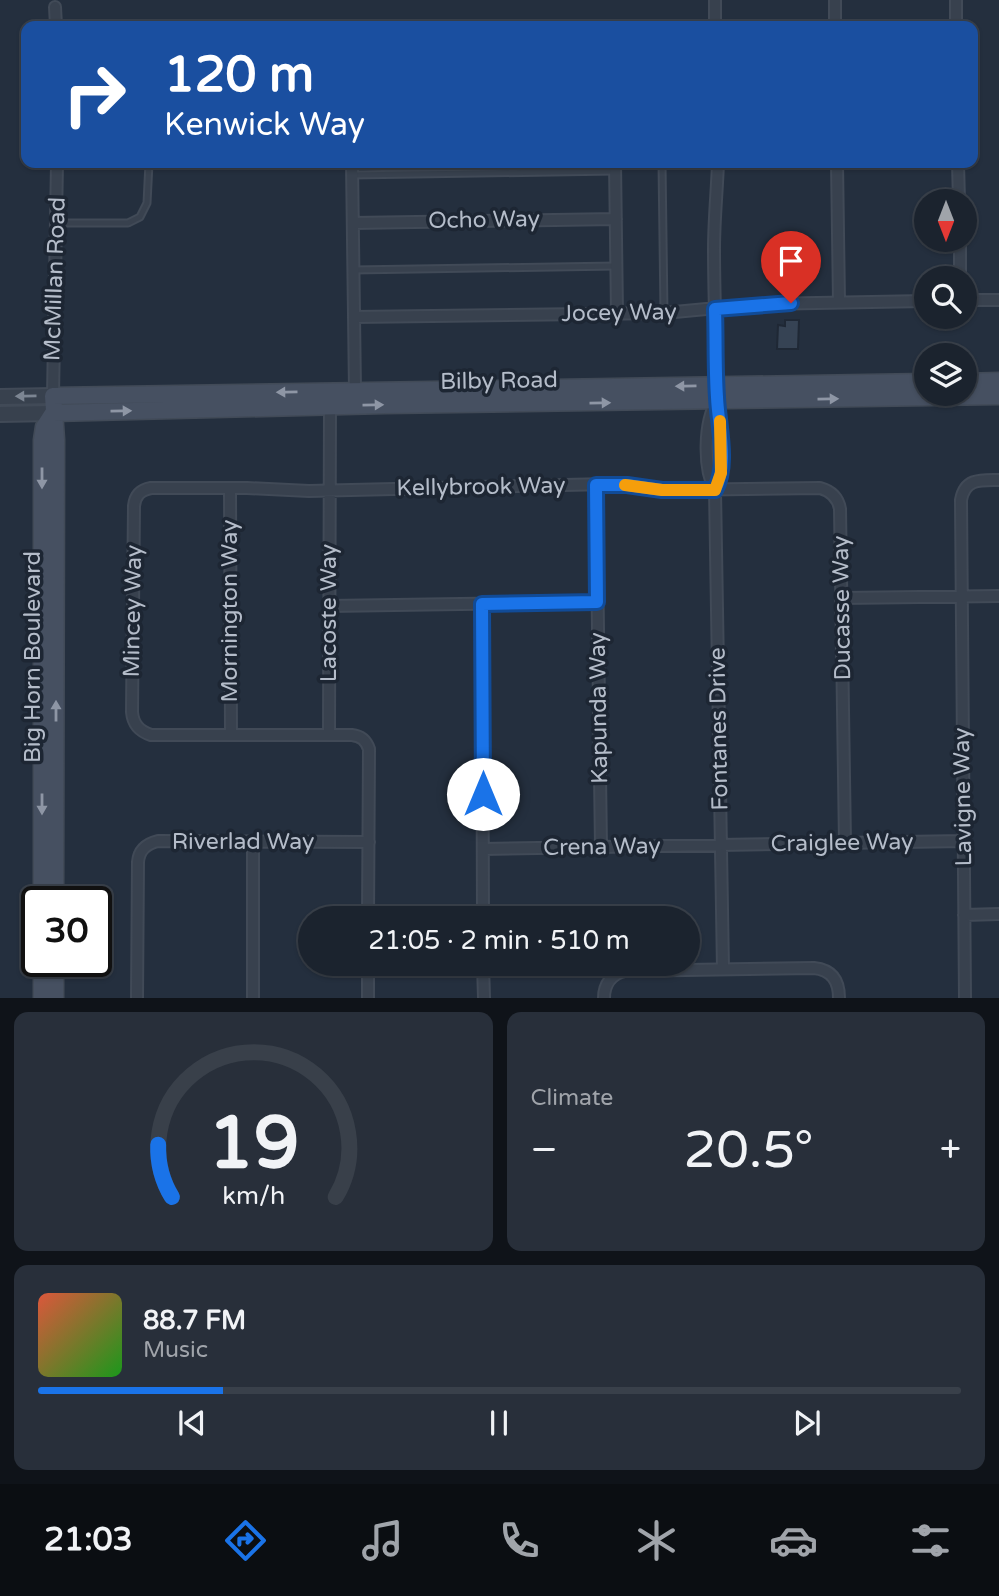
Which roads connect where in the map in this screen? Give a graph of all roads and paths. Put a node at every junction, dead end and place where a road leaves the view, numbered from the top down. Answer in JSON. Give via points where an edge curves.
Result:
{"nodes":[{"id":1,"x":715,"y":0,"type":"edge"},
{"id":2,"x":835,"y":0,"type":"edge"},
{"id":3,"x":956,"y":0,"type":"edge"},
{"id":4,"x":55,"y":7,"type":"dead end"},
{"id":5,"x":55,"y":21,"type":"edge"},
{"id":6,"x":715,"y":21,"type":"edge"},
{"id":7,"x":835,"y":21,"type":"edge"},
{"id":8,"x":956,"y":21,"type":"edge"},
{"id":9,"x":57,"y":168,"type":"edge"},
{"id":10,"x":149,"y":168,"type":"edge"},
{"id":11,"x":352,"y":168,"type":"edge"},
{"id":12,"x":582,"y":168,"type":"edge"},
{"id":13,"x":615,"y":168,"type":"edge"},
{"id":14,"x":662,"y":168,"type":"edge"},
{"id":15,"x":718,"y":168,"type":"edge"},
{"id":16,"x":837,"y":168,"type":"edge"},
{"id":17,"x":958,"y":168,"type":"edge"},
{"id":18,"x":352,"y":175,"type":"junction"},
{"id":19,"x":959,"y":189,"type":"edge"},
{"id":20,"x":616,"y":219,"type":"junction"},
{"id":21,"x":57,"y":223,"type":"junction"},
{"id":22,"x":353,"y":223,"type":"junction"},
{"id":23,"x":616,"y":266,"type":"junction"},
{"id":24,"x":353,"y":270,"type":"junction"},
{"id":25,"x":977,"y":300,"type":"edge"},
{"id":26,"x":999,"y":300,"type":"edge"},
{"id":27,"x":914,"y":301,"type":"edge"},
{"id":28,"x":839,"y":302,"type":"junction"},
{"id":29,"x":715,"y":309,"type":"junction"},
{"id":30,"x":617,"y":313,"type":"junction"},
{"id":31,"x":664,"y":313,"type":"junction"},
{"id":32,"x":354,"y":317,"type":"junction"},
{"id":33,"x":999,"y":381,"type":"edge"},
{"id":34,"x":977,"y":382,"type":"edge"},
{"id":35,"x":914,"y":383,"type":"edge"},
{"id":36,"x":355,"y":391,"type":"junction"},
{"id":37,"x":717,"y":393,"type":"junction"},
{"id":38,"x":53,"y":396,"type":"junction"},
{"id":39,"x":999,"y":396,"type":"edge"},
{"id":40,"x":0,"y":397,"type":"edge"},
{"id":41,"x":330,"y":406,"type":"junction"},
{"id":42,"x":53,"y":413,"type":"junction"},
{"id":43,"x":0,"y":414,"type":"edge"},
{"id":44,"x":999,"y":480,"type":"edge"},
{"id":45,"x":596,"y":485,"type":"junction"},
{"id":46,"x":230,"y":488,"type":"junction"},
{"id":47,"x":715,"y":490,"type":"junction"},
{"id":48,"x":330,"y":491,"type":"junction"},
{"id":49,"x":961,"y":596,"type":"junction"},
{"id":50,"x":999,"y":596,"type":"edge"},
{"id":51,"x":841,"y":598,"type":"junction"},
{"id":52,"x":597,"y":602,"type":"junction"},
{"id":53,"x":482,"y":604,"type":"junction"},
{"id":54,"x":329,"y":606,"type":"junction"},
{"id":55,"x":230,"y":735,"type":"junction"},
{"id":56,"x":329,"y":735,"type":"junction"},
{"id":57,"x":964,"y":841,"type":"junction"},
{"id":58,"x":253,"y":842,"type":"junction"},
{"id":59,"x":369,"y":842,"type":"junction"},
{"id":60,"x":845,"y":843,"type":"junction"},
{"id":61,"x":721,"y":845,"type":"junction"},
{"id":62,"x":601,"y":847,"type":"junction"},
{"id":63,"x":483,"y":849,"type":"junction"},
{"id":64,"x":42,"y":886,"type":"edge"},
{"id":65,"x":55,"y":886,"type":"edge"},
{"id":66,"x":368,"y":906,"type":"edge"},
{"id":67,"x":483,"y":906,"type":"edge"},
{"id":68,"x":999,"y":914,"type":"edge"},
{"id":69,"x":964,"y":915,"type":"junction"},
{"id":70,"x":723,"y":969,"type":"junction"},
{"id":71,"x":368,"y":976,"type":"edge"},
{"id":72,"x":484,"y":976,"type":"edge"},
{"id":73,"x":42,"y":977,"type":"edge"},
{"id":74,"x":55,"y":977,"type":"edge"},
{"id":75,"x":42,"y":998,"type":"edge"},
{"id":76,"x":55,"y":998,"type":"edge"},
{"id":77,"x":137,"y":998,"type":"edge"},
{"id":78,"x":253,"y":998,"type":"edge"},
{"id":79,"x":368,"y":998,"type":"edge"},
{"id":80,"x":484,"y":998,"type":"edge"},
{"id":81,"x":604,"y":998,"type":"edge"},
{"id":82,"x":839,"y":998,"type":"edge"},
{"id":83,"x":965,"y":998,"type":"edge"}],
"edges":[{"from":1,"to":6,"type":"street"},
{"from":2,"to":7,"type":"street"},
{"from":3,"to":8,"type":"street"},
{"from":4,"to":5,"type":"street"},
{"from":9,"to":21,"type":"street","name":"McMillan Road"},
{"from":10,"to":21,"type":"lane","via":[[148,203],[140,217],[128,223]]},
{"from":11,"to":18,"type":"street"},
{"from":12,"to":18,"type":"lane"},
{"from":13,"to":20,"type":"street"},
{"from":14,"to":31,"type":"lane"},
{"from":15,"to":29,"type":"street","name":"Fontanes Drive"},
{"from":16,"to":28,"type":"street"},
{"from":17,"to":19,"type":"street"},
{"from":18,"to":22,"type":"street"},
{"from":20,"to":22,"type":"street","name":"Ocho Way"},
{"from":20,"to":23,"type":"street"},
{"from":21,"to":38,"type":"street","name":"McMillan Road"},
{"from":22,"to":24,"type":"street"},
{"from":23,"to":24,"type":"lane"},
{"from":23,"to":30,"type":"street"},
{"from":24,"to":32,"type":"street"},
{"from":25,"to":26,"type":"street"},
{"from":27,"to":28,"type":"street","name":"Jocey Way"},
{"from":28,"to":29,"type":"street","name":"Jocey Way"},
{"from":29,"to":31,"type":"street","name":"Jocey Way"},
{"from":29,"to":37,"type":"street","name":"Fontanes Drive"},
{"from":30,"to":31,"type":"street","name":"Jocey Way"},
{"from":30,"to":32,"type":"street","name":"Jocey Way"},
{"from":32,"to":36,"type":"street"},
{"from":33,"to":34,"type":"main road"},
{"from":35,"to":37,"type":"main road","name":"Bilby Road"},
{"from":37,"to":36,"type":"main road","name":"Bilby Road","one_way":true},
{"from":36,"to":38,"type":"main road","name":"Bilby Road","one_way":true},
{"from":37,"to":39,"type":"main road","name":"Bilby Road","one_way":true},
{"from":41,"to":37,"type":"main road","name":"Bilby Road","one_way":true},
{"from":37,"to":47,"type":"street","name":"Fontanes Drive","via":[[721,467]]},
{"from":38,"to":40,"type":"street","name":"Bilby Road","one_way":true},
{"from":38,"to":42,"type":"main road","name":"Big Horn Boulevard"},
{"from":42,"to":41,"type":"main road","name":"Bilby Road","one_way":true},
{"from":41,"to":48,"type":"street","name":"Lacoste Way"},
{"from":42,"to":43,"type":"street","name":"Bilby Road"},
{"from":42,"to":64,"type":"main road","name":"Big Horn Boulevard","one_way":true,"via":[[42,440]]},
{"from":65,"to":42,"type":"main road","name":"Big Horn Boulevard","one_way":true},
{"from":44,"to":49,"type":"street","name":"Lavigne Way","via":[[976,481],[961,495]]},
{"from":45,"to":47,"type":"street","name":"Kellybrook Way"},
{"from":45,"to":48,"type":"street","name":"Kellybrook Way"},
{"from":45,"to":52,"type":"street","name":"Kapunda Way"},
{"from":46,"to":48,"type":"street","name":"Mincey Way"},
{"from":46,"to":55,"type":"street","name":"Mornington Way"},
{"from":46,"to":55,"type":"street","name":"Mincey Way","via":[[151,488],[136,496],[132,698],[133,721],[147,734]]},
{"from":47,"to":51,"type":"street","name":"Ducasse Way","via":[[820,488],[834,495],[840,509]]},
{"from":47,"to":61,"type":"street","name":"Fontanes Drive"},
{"from":48,"to":54,"type":"street","name":"Lacoste Way"},
{"from":49,"to":50,"type":"street"},
{"from":49,"to":51,"type":"street"},
{"from":49,"to":57,"type":"street","name":"Lavigne Way"},
{"from":51,"to":60,"type":"street","name":"Ducasse Way"},
{"from":52,"to":53,"type":"street"},
{"from":52,"to":62,"type":"street","name":"Kapunda Way"},
{"from":53,"to":54,"type":"street"},
{"from":53,"to":63,"type":"street"},
{"from":54,"to":56,"type":"street","name":"Lacoste Way"},
{"from":55,"to":56,"type":"street","name":"Mincey Way"},
{"from":56,"to":59,"type":"street","name":"Mincey Way","via":[[357,736],[368,745]]},
{"from":57,"to":60,"type":"street","name":"Craiglee Way"},
{"from":57,"to":69,"type":"street","name":"Lavigne Way"},
{"from":58,"to":59,"type":"street","name":"Riverlad Way"},
{"from":58,"to":77,"type":"street","name":"Riverlad Way","via":[[158,841],[141,852]]},
{"from":58,"to":78,"type":"street"},
{"from":59,"to":66,"type":"street"},
{"from":60,"to":61,"type":"street","name":"Craiglee Way"},
{"from":61,"to":62,"type":"street","name":"Crena Way"},
{"from":61,"to":70,"type":"street","name":"Fontanes Drive"},
{"from":62,"to":63,"type":"street","name":"Crena Way"},
{"from":63,"to":67,"type":"street"},
{"from":68,"to":69,"type":"street"},
{"from":69,"to":83,"type":"street","name":"Lavigne Way"},
{"from":70,"to":81,"type":"street","via":[[625,971],[608,982]]},
{"from":70,"to":82,"type":"street","via":[[819,968],[836,981]]},
{"from":71,"to":79,"type":"street"},
{"from":72,"to":80,"type":"street"},
{"from":73,"to":75,"type":"main road"},
{"from":74,"to":76,"type":"main road"}]}
